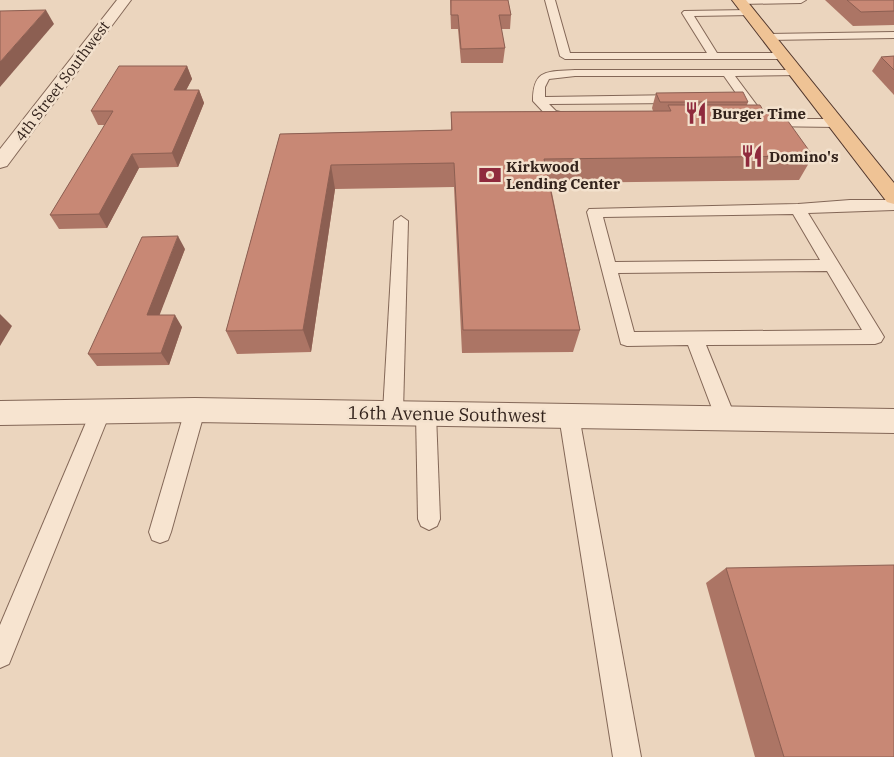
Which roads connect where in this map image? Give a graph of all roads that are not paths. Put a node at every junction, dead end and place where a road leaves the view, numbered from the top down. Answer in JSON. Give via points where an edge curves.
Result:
{"nodes":[{"id":1,"x":124,"y":0,"type":"edge"},
{"id":2,"x":550,"y":0,"type":"edge"},
{"id":3,"x":800,"y":0,"type":"edge"},
{"id":4,"x":743,"y":4,"type":"edge"},
{"id":5,"x":894,"y":35,"type":"edge"},
{"id":6,"x":768,"y":37,"type":"junction"},
{"id":7,"x":714,"y":56,"type":"junction"},
{"id":8,"x":783,"y":56,"type":"junction"},
{"id":9,"x":727,"y":73,"type":"junction"},
{"id":10,"x":796,"y":73,"type":"junction"},
{"id":11,"x":695,"y":99,"type":"edge"},
{"id":12,"x":739,"y":99,"type":"joint"},
{"id":13,"x":538,"y":101,"type":"junction"},
{"id":14,"x":584,"y":121,"type":"edge"},
{"id":15,"x":744,"y":123,"type":"edge"},
{"id":16,"x":763,"y":123,"type":"junction"},
{"id":17,"x":836,"y":123,"type":"junction"},
{"id":18,"x":0,"y":162,"type":"edge"},
{"id":19,"x":894,"y":197,"type":"edge"},
{"id":20,"x":894,"y":205,"type":"edge"},
{"id":21,"x":798,"y":210,"type":"junction"},
{"id":22,"x":401,"y":221,"type":"dead end"},
{"id":23,"x":831,"y":265,"type":"junction"},
{"id":24,"x":608,"y":268,"type":"junction"},
{"id":25,"x":695,"y":339,"type":"junction"},
{"id":26,"x":195,"y":410,"type":"junction"},
{"id":27,"x":393,"y":412,"type":"junction"},
{"id":28,"x":0,"y":413,"type":"edge"},
{"id":29,"x":100,"y":413,"type":"junction"},
{"id":30,"x":426,"y":414,"type":"junction"},
{"id":31,"x":569,"y":416,"type":"junction"},
{"id":32,"x":726,"y":419,"type":"junction"},
{"id":33,"x":894,"y":422,"type":"edge"},
{"id":34,"x":429,"y":519,"type":"dead end"},
{"id":35,"x":160,"y":532,"type":"dead end"},
{"id":36,"x":0,"y":655,"type":"edge"},
{"id":37,"x":627,"y":757,"type":"edge"}],
"edges":[{"from":1,"to":18,"type":"street","name":"4th Street Southwest"},
{"from":2,"to":7,"type":"lane","via":[[565,56]]},
{"from":3,"to":4,"type":"lane"},
{"from":4,"to":6,"type":"main road"},
{"from":4,"to":7,"type":"lane","via":[[687,12]]},
{"from":5,"to":6,"type":"lane"},
{"from":6,"to":8,"type":"main road"},
{"from":7,"to":8,"type":"lane"},
{"from":8,"to":10,"type":"main road"},
{"from":9,"to":10,"type":"lane"},
{"from":9,"to":12,"type":"lane"},
{"from":9,"to":13,"type":"lane","via":[[575,73],[545,76],[539,87]]},
{"from":10,"to":17,"type":"main road"},
{"from":11,"to":13,"type":"lane"},
{"from":12,"to":16,"type":"lane"},
{"from":13,"to":14,"type":"lane","via":[[552,114]]},
{"from":15,"to":16,"type":"lane"},
{"from":16,"to":17,"type":"lane"},
{"from":17,"to":19,"type":"main road"},
{"from":20,"to":21,"type":"lane"},
{"from":21,"to":23,"type":"lane"},
{"from":21,"to":24,"type":"lane","via":[[594,212]]},
{"from":22,"to":27,"type":"lane"},
{"from":23,"to":24,"type":"lane"},
{"from":23,"to":25,"type":"lane","via":[[875,337]]},
{"from":24,"to":25,"type":"lane","via":[[627,339]]},
{"from":25,"to":32,"type":"lane"},
{"from":26,"to":27,"type":"street","name":"16th Avenue Southwest"},
{"from":26,"to":29,"type":"street","name":"16th Avenue Southwest"},
{"from":26,"to":35,"type":"lane"},
{"from":27,"to":30,"type":"street","name":"16th Avenue Southwest"},
{"from":28,"to":29,"type":"street","name":"16th Avenue Southwest"},
{"from":29,"to":36,"type":"lane"},
{"from":30,"to":31,"type":"street","name":"16th Avenue Southwest"},
{"from":30,"to":34,"type":"lane"},
{"from":31,"to":32,"type":"street","name":"16th Avenue Southwest"},
{"from":31,"to":37,"type":"lane"},
{"from":32,"to":33,"type":"street","name":"16th Avenue Southwest"}]}
